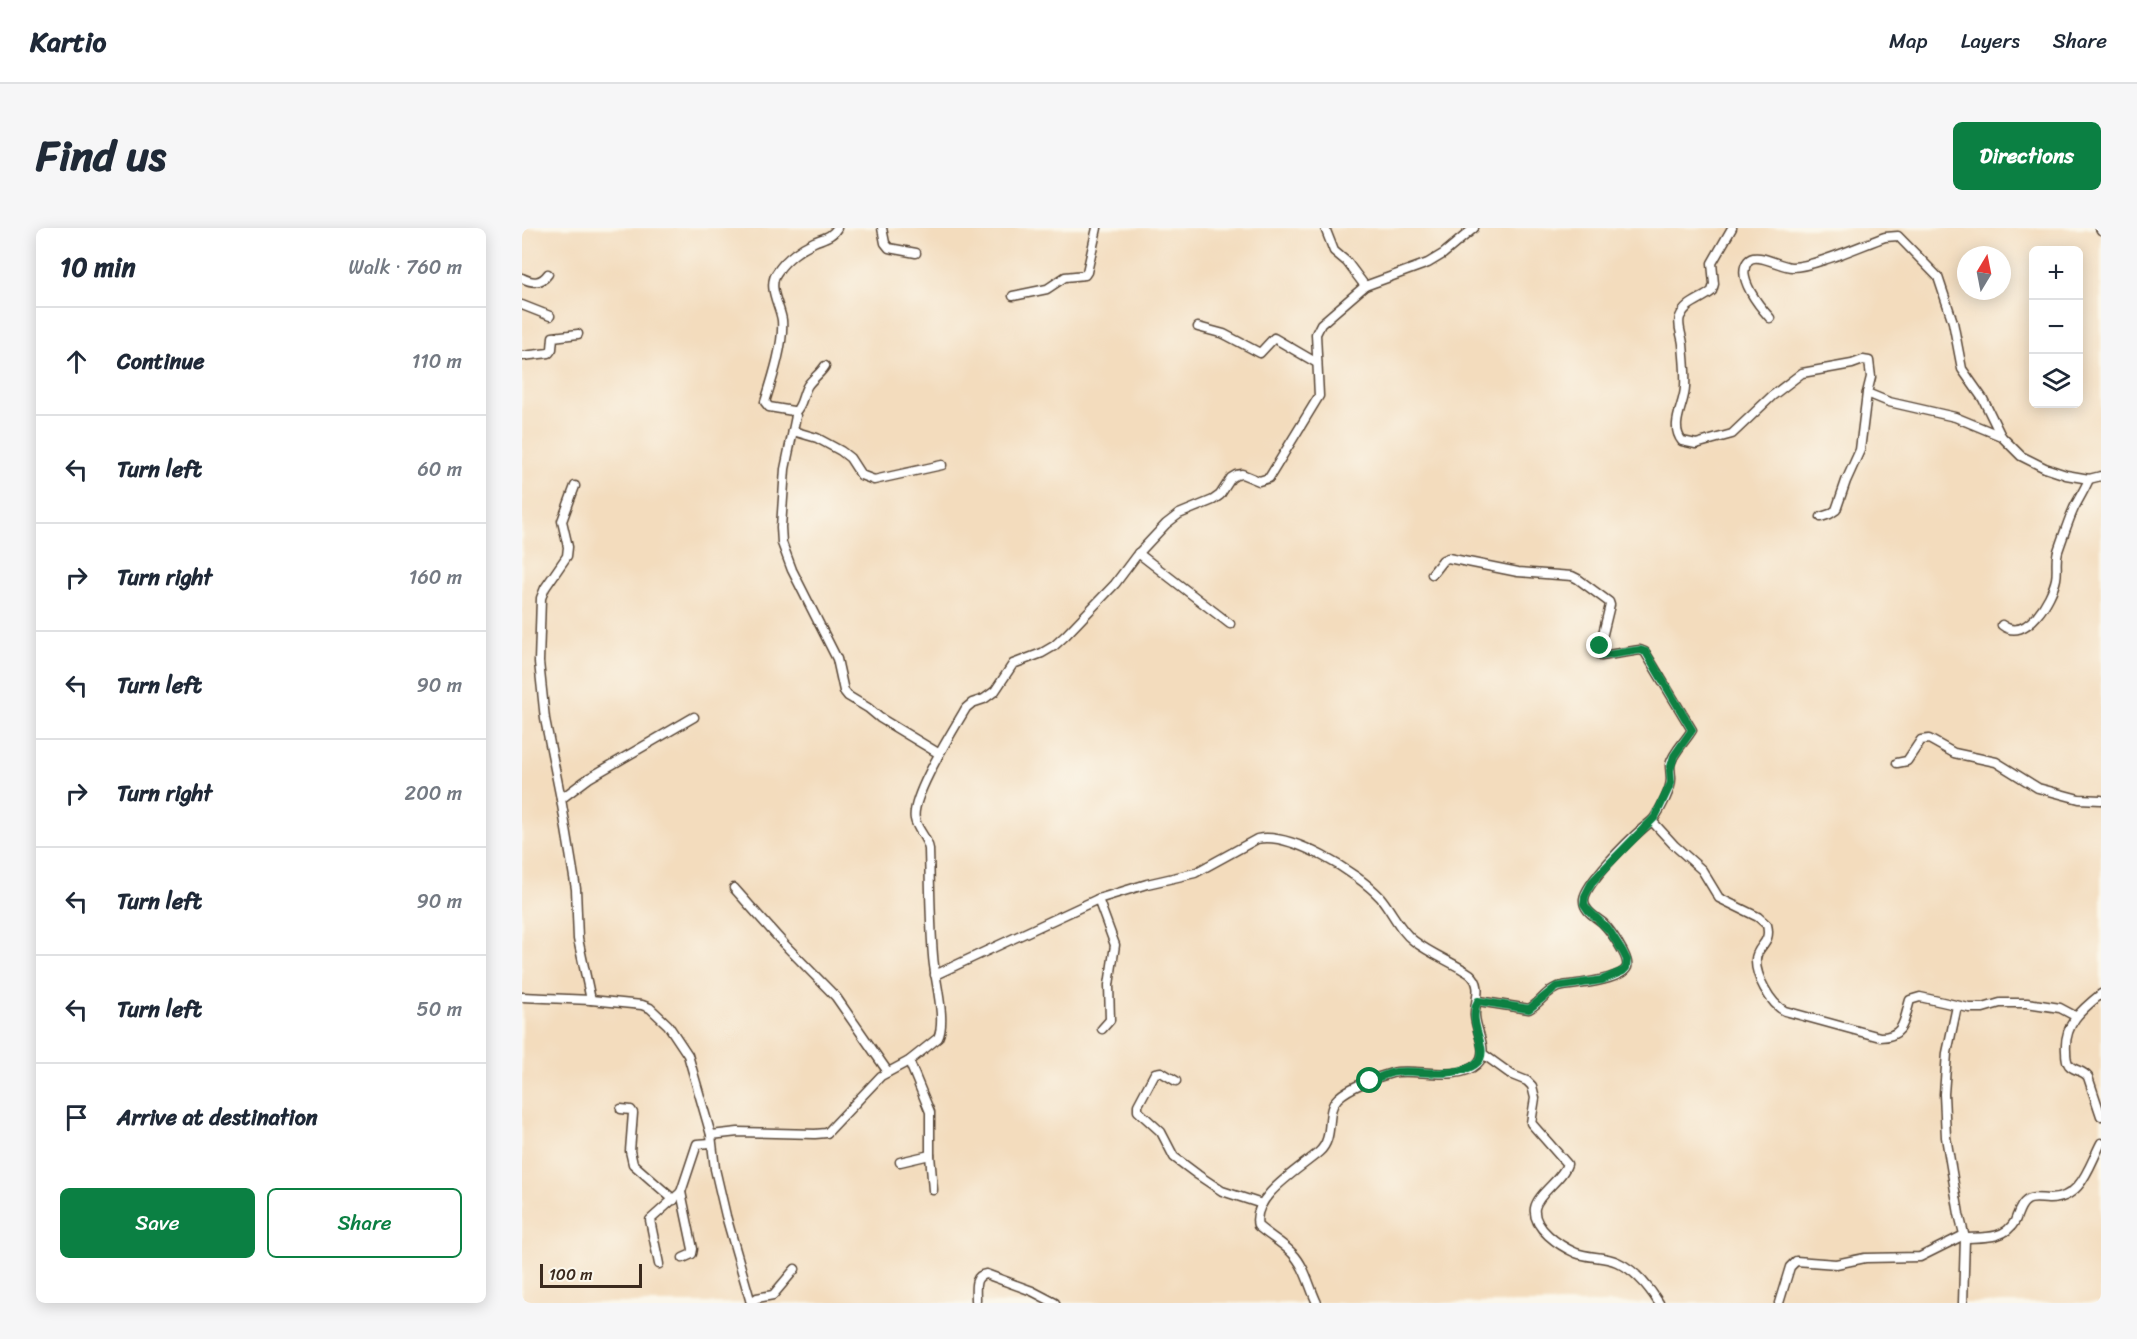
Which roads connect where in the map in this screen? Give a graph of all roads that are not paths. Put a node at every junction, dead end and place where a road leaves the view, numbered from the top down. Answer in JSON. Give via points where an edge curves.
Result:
{"nodes":[{"id":1,"x":837,"y":228,"type":"edge"},
{"id":2,"x":882,"y":228,"type":"edge"},
{"id":3,"x":1097,"y":228,"type":"edge"},
{"id":4,"x":1325,"y":228,"type":"edge"},
{"id":5,"x":1474,"y":228,"type":"edge"},
{"id":6,"x":1732,"y":228,"type":"edge"},
{"id":7,"x":916,"y":253,"type":"dead end"},
{"id":8,"x":548,"y":274,"type":"dead end"},
{"id":9,"x":522,"y":278,"type":"edge"},
{"id":10,"x":1365,"y":286,"type":"junction"},
{"id":11,"x":1013,"y":296,"type":"dead end"},
{"id":12,"x":522,"y":305,"type":"edge"},
{"id":13,"x":550,"y":316,"type":"dead end"},
{"id":14,"x":1770,"y":318,"type":"dead end"},
{"id":15,"x":1198,"y":327,"type":"dead end"},
{"id":16,"x":578,"y":334,"type":"dead end"},
{"id":17,"x":522,"y":356,"type":"edge"},
{"id":18,"x":1317,"y":363,"type":"junction"},
{"id":19,"x":825,"y":366,"type":"dead end"},
{"id":20,"x":1867,"y":393,"type":"junction"},
{"id":21,"x":795,"y":412,"type":"junction"},
{"id":22,"x":793,"y":431,"type":"junction"},
{"id":23,"x":2001,"y":435,"type":"junction"},
{"id":24,"x":942,"y":465,"type":"dead end"},
{"id":25,"x":2101,"y":476,"type":"edge"},
{"id":26,"x":2089,"y":479,"type":"junction"},
{"id":27,"x":575,"y":486,"type":"dead end"},
{"id":28,"x":1821,"y":517,"type":"dead end"},
{"id":29,"x":1138,"y":553,"type":"junction"},
{"id":30,"x":1432,"y":574,"type":"dead end"},
{"id":31,"x":1230,"y":624,"type":"dead end"},
{"id":32,"x":2002,"y":625,"type":"dead end"},
{"id":33,"x":694,"y":717,"type":"dead end"},
{"id":34,"x":938,"y":753,"type":"junction"},
{"id":35,"x":1897,"y":763,"type":"dead end"},
{"id":36,"x":561,"y":799,"type":"junction"},
{"id":37,"x":2101,"y":800,"type":"edge"},
{"id":38,"x":1652,"y":821,"type":"junction"},
{"id":39,"x":734,"y":888,"type":"dead end"},
{"id":40,"x":1098,"y":898,"type":"junction"},
{"id":41,"x":935,"y":975,"type":"junction"},
{"id":42,"x":2101,"y":994,"type":"edge"},
{"id":43,"x":522,"y":997,"type":"edge"},
{"id":44,"x":591,"y":1000,"type":"junction"},
{"id":45,"x":1478,"y":1001,"type":"junction"},
{"id":46,"x":1957,"y":1006,"type":"junction"},
{"id":47,"x":2075,"y":1016,"type":"junction"},
{"id":48,"x":1102,"y":1029,"type":"dead end"},
{"id":49,"x":1482,"y":1054,"type":"junction"},
{"id":50,"x":909,"y":1060,"type":"junction"},
{"id":51,"x":888,"y":1072,"type":"junction"},
{"id":52,"x":1176,"y":1081,"type":"dead end"},
{"id":53,"x":621,"y":1109,"type":"dead end"},
{"id":54,"x":2101,"y":1116,"type":"edge"},
{"id":55,"x":711,"y":1139,"type":"junction"},
{"id":56,"x":2101,"y":1143,"type":"edge"},
{"id":57,"x":930,"y":1155,"type":"junction"},
{"id":58,"x":900,"y":1162,"type":"dead end"},
{"id":59,"x":933,"y":1190,"type":"dead end"},
{"id":60,"x":681,"y":1192,"type":"junction"},
{"id":61,"x":674,"y":1200,"type":"junction"},
{"id":62,"x":1262,"y":1204,"type":"junction"},
{"id":63,"x":1965,"y":1237,"type":"junction"},
{"id":64,"x":683,"y":1258,"type":"dead end"},
{"id":65,"x":659,"y":1264,"type":"dead end"},
{"id":66,"x":795,"y":1269,"type":"dead end"},
{"id":67,"x":976,"y":1300,"type":"dead end"},
{"id":68,"x":751,"y":1302,"type":"edge"},
{"id":69,"x":1055,"y":1303,"type":"edge"},
{"id":70,"x":1317,"y":1303,"type":"edge"},
{"id":71,"x":1659,"y":1303,"type":"edge"},
{"id":72,"x":1779,"y":1303,"type":"edge"},
{"id":73,"x":1963,"y":1303,"type":"edge"}],
"edges":[{"from":1,"to":21,"type":"street","via":[[832,235],[795,255],[774,279],[782,320],[765,402],[768,407]]},
{"from":2,"to":7,"type":"street","via":[[889,248]]},
{"from":3,"to":11,"type":"street","via":[[1085,275],[1065,277],[1047,289]]},
{"from":4,"to":10,"type":"street","via":[[1334,251]]},
{"from":5,"to":10,"type":"street","via":[[1428,262]]},
{"from":6,"to":20,"type":"street","via":[[1712,262],[1712,291],[1685,308],[1679,318],[1685,386],[1677,421],[1682,441],[1696,444],[1732,434],[1802,373],[1868,360],[1871,377]]},
{"from":8,"to":9,"type":"street","via":[[538,282]]},
{"from":10,"to":18,"type":"street","via":[[1321,324],[1316,334]]},
{"from":12,"to":13,"type":"street"},
{"from":14,"to":23,"type":"street","via":[[1756,302],[1745,277],[1745,267],[1753,257],[1794,267],[1898,236],[1938,277],[1953,322],[1962,369]]},
{"from":15,"to":18,"type":"street","via":[[1224,334],[1260,353],[1274,338]]},
{"from":16,"to":17,"type":"street","via":[[553,337],[549,353]]},
{"from":18,"to":29,"type":"street","via":[[1319,396],[1269,478],[1259,481],[1236,475],[1220,495],[1179,514]]},
{"from":19,"to":21,"type":"street","via":[[807,387]]},
{"from":20,"to":23,"type":"street","via":[[1955,417]]},
{"from":20,"to":28,"type":"street","via":[[1860,450],[1836,510]]},
{"from":21,"to":22,"type":"street"},
{"from":22,"to":24,"type":"street","via":[[817,438],[846,454],[861,475],[874,480]]},
{"from":22,"to":34,"type":"street","via":[[785,469],[783,543],[792,570],[837,659],[844,691]]},
{"from":23,"to":26,"type":"street","via":[[2021,456],[2045,468]]},
{"from":25,"to":26,"type":"street"},
{"from":26,"to":32,"type":"street","via":[[2058,553],[2057,577],[2050,596],[2038,615],[2024,627],[2016,630]]},
{"from":27,"to":36,"type":"street","via":[[562,521],[567,556],[541,598],[539,626],[545,719]]},
{"from":29,"to":31,"type":"street"},
{"from":29,"to":34,"type":"street","via":[[1115,584],[1054,646],[1013,664],[995,691],[968,706]]},
{"from":30,"to":38,"type":"street","via":[[1448,558],[1518,573],[1566,575],[1609,602],[1601,656],[1646,652],[1692,728],[1674,756],[1671,783]]},
{"from":33,"to":36,"type":"street","via":[[589,778]]},
{"from":34,"to":41,"type":"street","via":[[915,812],[915,822],[929,849]]},
{"from":35,"to":37,"type":"street","via":[[1907,761],[1921,740],[1929,739],[1954,753],[2002,765],[2034,787],[2079,799]]},
{"from":36,"to":44,"type":"street","via":[[576,889],[578,939]]},
{"from":38,"to":45,"type":"street","via":[[1592,882],[1585,896],[1584,904],[1609,930],[1627,960],[1623,971],[1602,980],[1556,987],[1529,1009]]},
{"from":38,"to":46,"type":"street","via":[[1702,870],[1719,898],[1767,925],[1766,944],[1756,960],[1768,996],[1778,1008],[1890,1037],[1899,1031],[1912,999],[1920,997]]},
{"from":39,"to":51,"type":"street","via":[[836,997]]},
{"from":40,"to":41,"type":"street"},
{"from":40,"to":45,"type":"street","via":[[1195,873],[1257,839],[1286,841],[1342,866],[1378,895],[1413,940],[1474,977]]},
{"from":40,"to":48,"type":"street","via":[[1115,945],[1109,985],[1110,1020]]},
{"from":41,"to":50,"type":"street","via":[[941,1033]]},
{"from":42,"to":47,"type":"street"},
{"from":43,"to":44,"type":"street"},
{"from":44,"to":55,"type":"street","via":[[642,1005],[668,1025],[688,1055]]},
{"from":45,"to":49,"type":"street","via":[[1475,1016]]},
{"from":46,"to":47,"type":"street","via":[[1983,1008],[2027,1003],[2060,1008]]},
{"from":46,"to":63,"type":"street","via":[[1947,1053],[1944,1094],[1946,1137]]},
{"from":47,"to":54,"type":"street","via":[[2066,1039],[2067,1061],[2088,1077]]},
{"from":49,"to":62,"type":"street","via":[[1471,1068],[1438,1074],[1391,1073],[1340,1096],[1334,1104],[1326,1145]]},
{"from":49,"to":71,"type":"street","via":[[1532,1086],[1535,1098],[1531,1123],[1568,1164],[1537,1201],[1535,1212],[1540,1226],[1577,1253],[1623,1265],[1643,1281]]},
{"from":50,"to":51,"type":"street"},
{"from":50,"to":57,"type":"street","via":[[930,1112]]},
{"from":51,"to":55,"type":"street","via":[[827,1132],[738,1132]]},
{"from":52,"to":62,"type":"street","via":[[1161,1072],[1155,1073],[1138,1111],[1161,1132],[1174,1158],[1222,1191]]},
{"from":53,"to":61,"type":"street","via":[[633,1113],[633,1164]]},
{"from":55,"to":60,"type":"street","via":[[697,1144]]},
{"from":55,"to":68,"type":"street","via":[[726,1216]]},
{"from":56,"to":63,"type":"street","via":[[2078,1187],[2069,1196],[2029,1199],[2013,1225],[2002,1232],[1993,1237]]},
{"from":57,"to":58,"type":"street"},
{"from":57,"to":59,"type":"street"},
{"from":60,"to":61,"type":"street"},
{"from":60,"to":64,"type":"street","via":[[693,1249],[692,1254]]},
{"from":61,"to":65,"type":"street","via":[[650,1220]]},
{"from":62,"to":70,"type":"street","via":[[1258,1226],[1297,1258]]},
{"from":63,"to":72,"type":"street","via":[[1920,1257],[1865,1257],[1836,1264],[1796,1261],[1790,1267]]},
{"from":63,"to":73,"type":"street"},
{"from":66,"to":68,"type":"street","via":[[773,1295]]},
{"from":67,"to":69,"type":"street","via":[[976,1280],[986,1274]]}]}
